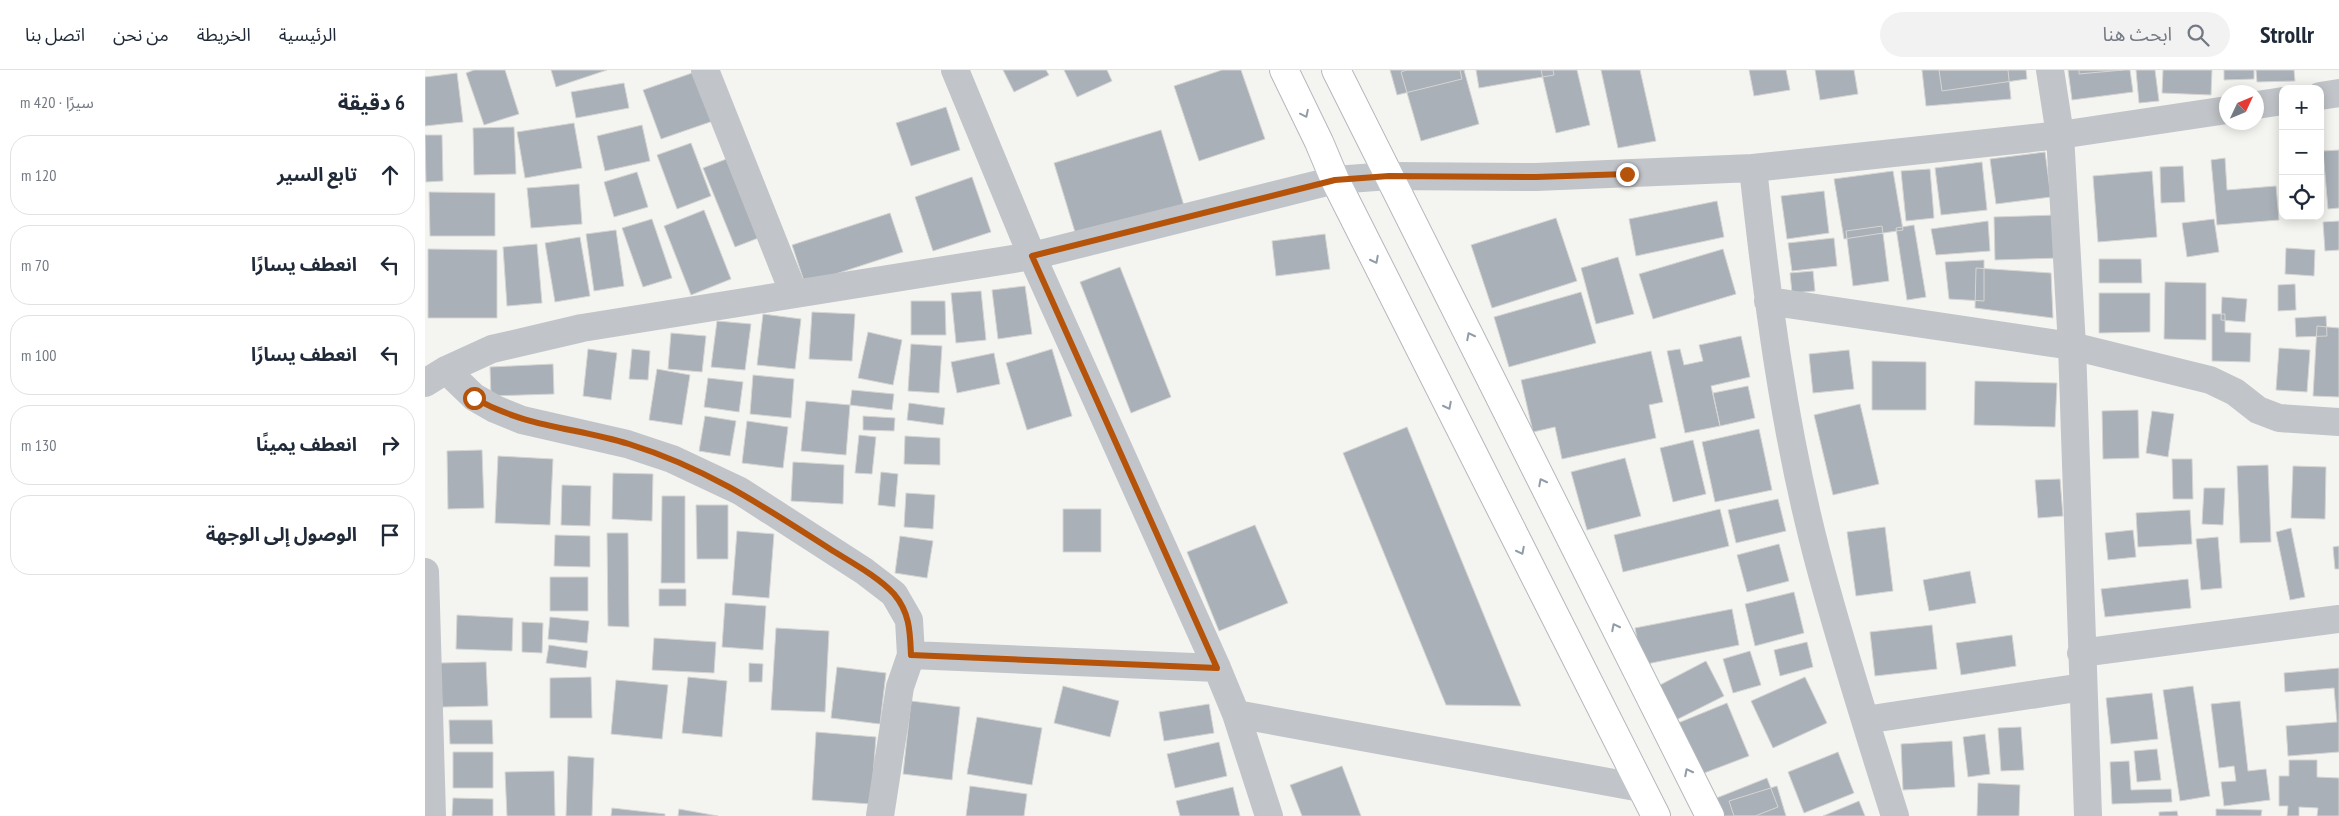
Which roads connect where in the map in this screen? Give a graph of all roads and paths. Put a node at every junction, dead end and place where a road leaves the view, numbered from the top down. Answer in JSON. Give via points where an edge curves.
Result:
{"nodes":[{"id":1,"x":705,"y":70,"type":"edge"},
{"id":2,"x":955,"y":70,"type":"edge"},
{"id":3,"x":1284,"y":70,"type":"edge"},
{"id":4,"x":1336,"y":70,"type":"edge"},
{"id":5,"x":2050,"y":70,"type":"edge"},
{"id":6,"x":2339,"y":93,"type":"edge"},
{"id":7,"x":2324,"y":95,"type":"edge"},
{"id":8,"x":2279,"y":102,"type":"edge"},
{"id":9,"x":2264,"y":104,"type":"edge"},
{"id":10,"x":2219,"y":111,"type":"edge"},
{"id":11,"x":2060,"y":135,"type":"junction"},
{"id":12,"x":1753,"y":168,"type":"junction"},
{"id":13,"x":1389,"y":176,"type":"junction"},
{"id":14,"x":1335,"y":180,"type":"junction"},
{"id":15,"x":1032,"y":256,"type":"junction"},
{"id":16,"x":794,"y":294,"type":"junction"},
{"id":17,"x":1768,"y":301,"type":"junction"},
{"id":18,"x":2072,"y":346,"type":"junction"},
{"id":19,"x":436,"y":376,"type":"edge"},
{"id":20,"x":2339,"y":422,"type":"edge"},
{"id":21,"x":425,"y":572,"type":"edge"},
{"id":22,"x":2339,"y":619,"type":"edge"},
{"id":23,"x":2081,"y":653,"type":"junction"},
{"id":24,"x":911,"y":655,"type":"junction"},
{"id":25,"x":1217,"y":668,"type":"junction"},
{"id":26,"x":2083,"y":687,"type":"junction"},
{"id":27,"x":1236,"y":714,"type":"junction"},
{"id":28,"x":1865,"y":720,"type":"junction"},
{"id":29,"x":1641,"y":788,"type":"junction"},
{"id":30,"x":433,"y":816,"type":"edge"},
{"id":31,"x":880,"y":816,"type":"edge"},
{"id":32,"x":1269,"y":816,"type":"edge"},
{"id":33,"x":1656,"y":816,"type":"edge"},
{"id":34,"x":1709,"y":816,"type":"edge"},
{"id":35,"x":1895,"y":816,"type":"edge"},
{"id":36,"x":2088,"y":816,"type":"edge"}],
"edges":[{"from":1,"to":16,"type":"street"},
{"from":2,"to":15,"type":"street"},
{"from":3,"to":14,"type":"main road","one_way":true},
{"from":4,"to":13,"type":"main road"},
{"from":5,"to":11,"type":"street"},
{"from":6,"to":7,"type":"street"},
{"from":8,"to":9,"type":"street"},
{"from":10,"to":11,"type":"street"},
{"from":11,"to":12,"type":"street"},
{"from":11,"to":18,"type":"street"},
{"from":12,"to":13,"type":"street","via":[[1536,177]]},
{"from":12,"to":17,"type":"street"},
{"from":13,"to":14,"type":"street"},
{"from":34,"to":13,"type":"main road","one_way":true},
{"from":14,"to":15,"type":"street"},
{"from":14,"to":29,"type":"main road","one_way":true},
{"from":15,"to":16,"type":"street"},
{"from":15,"to":25,"type":"street"},
{"from":16,"to":19,"type":"street","via":[[582,328],[492,349]]},
{"from":17,"to":18,"type":"street"},
{"from":17,"to":28,"type":"street","via":[[1794,449],[1817,555]]},
{"from":18,"to":20,"type":"street","via":[[2210,380],[2235,392],[2258,410],[2279,418]]},
{"from":18,"to":23,"type":"street"},
{"from":19,"to":24,"type":"street","via":[[495,410],[672,458],[740,491],[894,594],[909,620]]},
{"from":21,"to":30,"type":"street"},
{"from":22,"to":23,"type":"street"},
{"from":23,"to":26,"type":"street"},
{"from":24,"to":25,"type":"street"},
{"from":24,"to":31,"type":"street","via":[[900,687]]},
{"from":25,"to":27,"type":"street"},
{"from":26,"to":28,"type":"street"},
{"from":26,"to":36,"type":"street"},
{"from":27,"to":29,"type":"street"},
{"from":27,"to":32,"type":"street"},
{"from":28,"to":35,"type":"street"},
{"from":29,"to":33,"type":"main road"}]}
